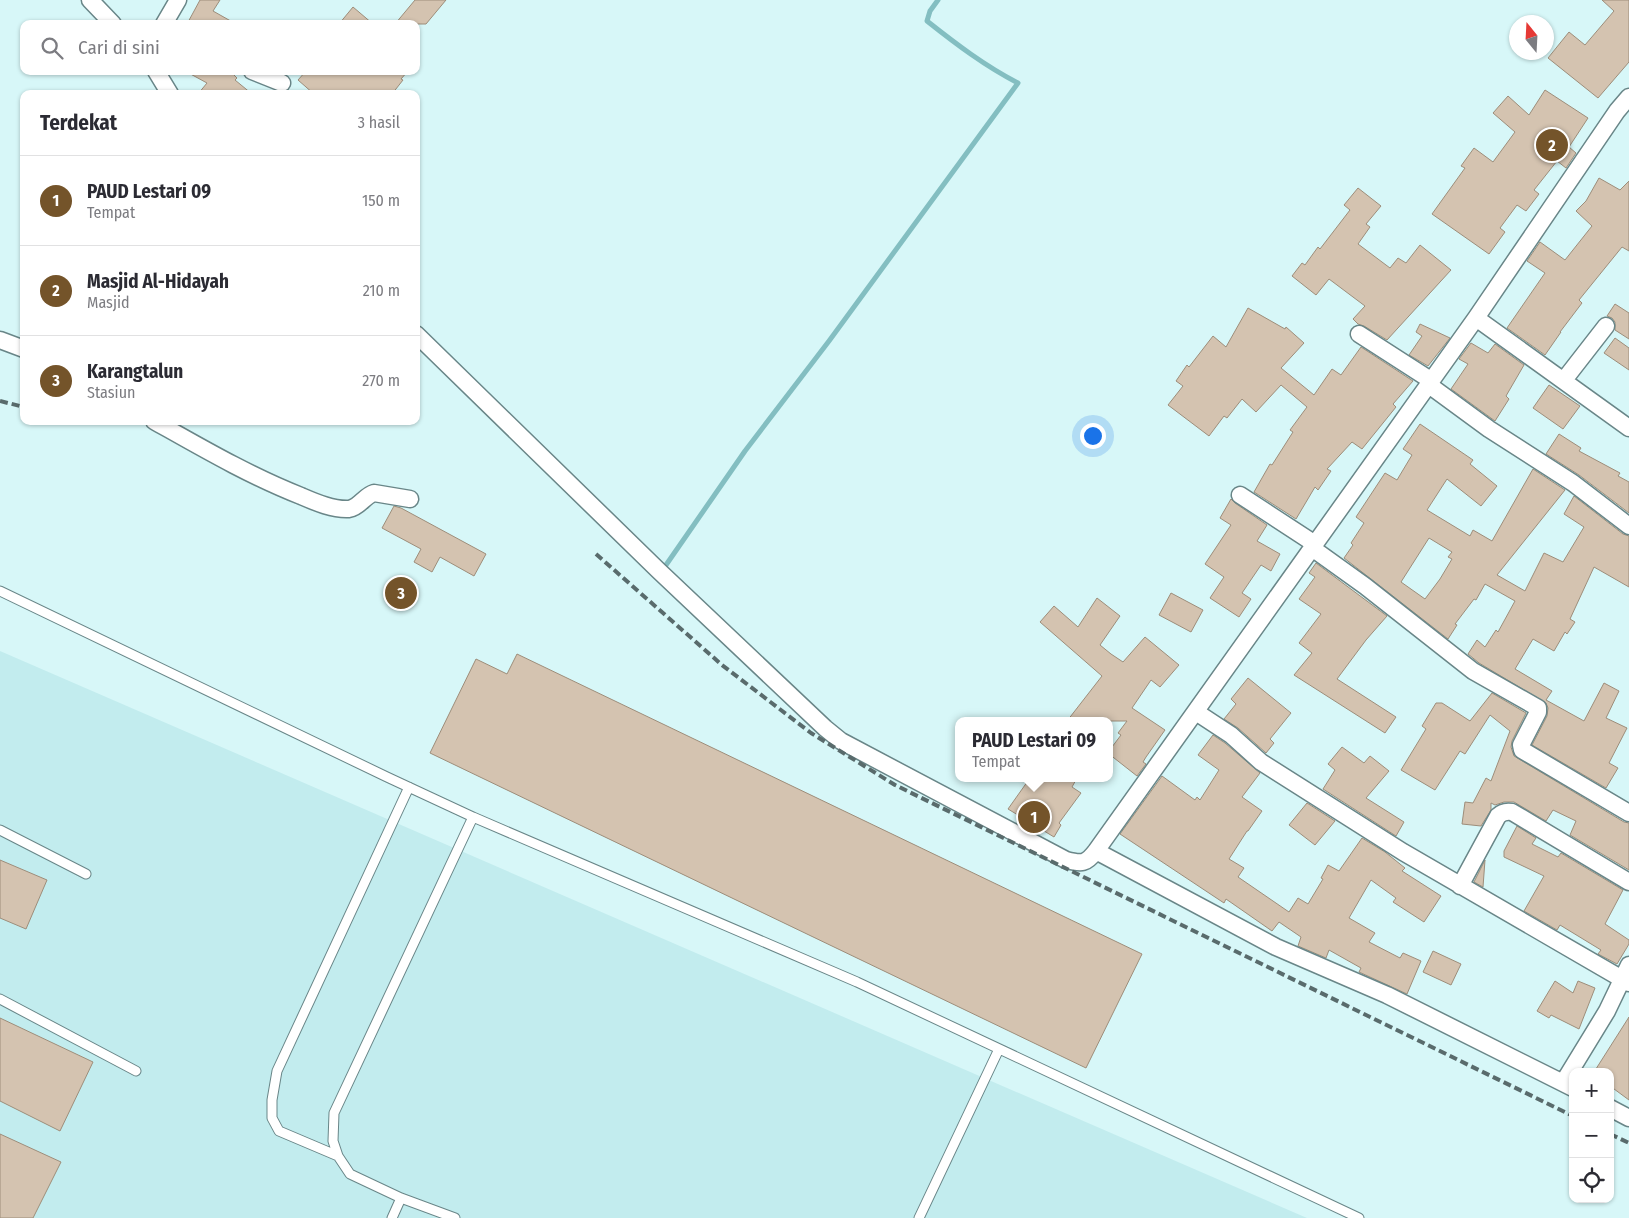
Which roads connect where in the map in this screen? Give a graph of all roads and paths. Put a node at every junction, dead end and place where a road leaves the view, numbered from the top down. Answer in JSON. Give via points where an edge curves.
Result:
{"nodes":[{"id":1,"x":90,"y":0,"type":"edge"},
{"id":2,"x":178,"y":0,"type":"edge"},
{"id":3,"x":109,"y":20,"type":"edge"},
{"id":4,"x":166,"y":20,"type":"edge"},
{"id":5,"x":158,"y":75,"type":"edge"},
{"id":6,"x":262,"y":75,"type":"edge"},
{"id":7,"x":282,"y":83,"type":"dead end"},
{"id":8,"x":168,"y":90,"type":"edge"},
{"id":9,"x":1629,"y":97,"type":"edge"},
{"id":10,"x":1476,"y":318,"type":"junction"},
{"id":11,"x":1606,"y":326,"type":"dead end"},
{"id":12,"x":1359,"y":334,"type":"dead end"},
{"id":13,"x":420,"y":338,"type":"edge"},
{"id":14,"x":0,"y":340,"type":"edge"},
{"id":15,"x":20,"y":348,"type":"edge"},
{"id":16,"x":1564,"y":380,"type":"junction"},
{"id":17,"x":1430,"y":383,"type":"junction"},
{"id":18,"x":161,"y":425,"type":"edge"},
{"id":19,"x":1629,"y":428,"type":"edge"},
{"id":20,"x":1240,"y":496,"type":"dead end"},
{"id":21,"x":410,"y":499,"type":"dead end"},
{"id":22,"x":1629,"y":526,"type":"edge"},
{"id":23,"x":1314,"y":546,"type":"junction"},
{"id":24,"x":0,"y":591,"type":"edge"},
{"id":25,"x":1196,"y":712,"type":"junction"},
{"id":26,"x":409,"y":787,"type":"junction"},
{"id":27,"x":1629,"y":812,"type":"edge"},
{"id":28,"x":474,"y":817,"type":"junction"},
{"id":29,"x":0,"y":830,"type":"edge"},
{"id":30,"x":1096,"y":851,"type":"junction"},
{"id":31,"x":86,"y":874,"type":"dead end"},
{"id":32,"x":1629,"y":882,"type":"edge"},
{"id":33,"x":1460,"y":886,"type":"junction"},
{"id":34,"x":1627,"y":976,"type":"edge"},
{"id":35,"x":0,"y":999,"type":"edge"},
{"id":36,"x":999,"y":1049,"type":"junction"},
{"id":37,"x":136,"y":1071,"type":"dead end"},
{"id":38,"x":1568,"y":1086,"type":"edge"},
{"id":39,"x":1614,"y":1110,"type":"edge"},
{"id":40,"x":1629,"y":1118,"type":"edge"},
{"id":41,"x":338,"y":1156,"type":"junction"},
{"id":42,"x":401,"y":1198,"type":"junction"},
{"id":43,"x":392,"y":1218,"type":"edge"},
{"id":44,"x":455,"y":1218,"type":"edge"},
{"id":45,"x":919,"y":1218,"type":"edge"},
{"id":46,"x":1359,"y":1218,"type":"edge"}],
"edges":[{"from":1,"to":3,"type":"street"},
{"from":2,"to":4,"type":"street"},
{"from":5,"to":8,"type":"street"},
{"from":6,"to":7,"type":"street"},
{"from":9,"to":10,"type":"street"},
{"from":10,"to":16,"type":"street"},
{"from":10,"to":17,"type":"street"},
{"from":11,"to":16,"type":"street"},
{"from":12,"to":17,"type":"street"},
{"from":13,"to":30,"type":"street","via":[[658,571],[841,741],[1066,860],[1083,863]]},
{"from":14,"to":15,"type":"street"},
{"from":16,"to":19,"type":"street"},
{"from":17,"to":22,"type":"street"},
{"from":17,"to":23,"type":"street"},
{"from":18,"to":21,"type":"street","via":[[272,485],[325,506],[352,508],[374,493]]},
{"from":20,"to":23,"type":"street"},
{"from":23,"to":25,"type":"street"},
{"from":23,"to":27,"type":"street","via":[[1473,670],[1538,708],[1521,745],[1522,750]]},
{"from":24,"to":26,"type":"lane"},
{"from":25,"to":30,"type":"street"},
{"from":25,"to":33,"type":"street","via":[[1261,762]]},
{"from":26,"to":28,"type":"lane"},
{"from":26,"to":41,"type":"lane","via":[[277,1071],[272,1118],[279,1131]]},
{"from":28,"to":36,"type":"lane","via":[[857,982]]},
{"from":28,"to":41,"type":"lane","via":[[334,1113],[333,1142]]},
{"from":29,"to":31,"type":"lane"},
{"from":30,"to":38,"type":"street","via":[[1276,947],[1386,995]]},
{"from":32,"to":33,"type":"street","via":[[1507,811],[1498,816]]},
{"from":33,"to":34,"type":"street"},
{"from":34,"to":38,"type":"street"},
{"from":35,"to":37,"type":"lane"},
{"from":36,"to":45,"type":"lane"},
{"from":36,"to":46,"type":"lane"},
{"from":39,"to":40,"type":"street"},
{"from":41,"to":42,"type":"lane","via":[[350,1174]]},
{"from":42,"to":43,"type":"lane"},
{"from":42,"to":44,"type":"lane"}]}
